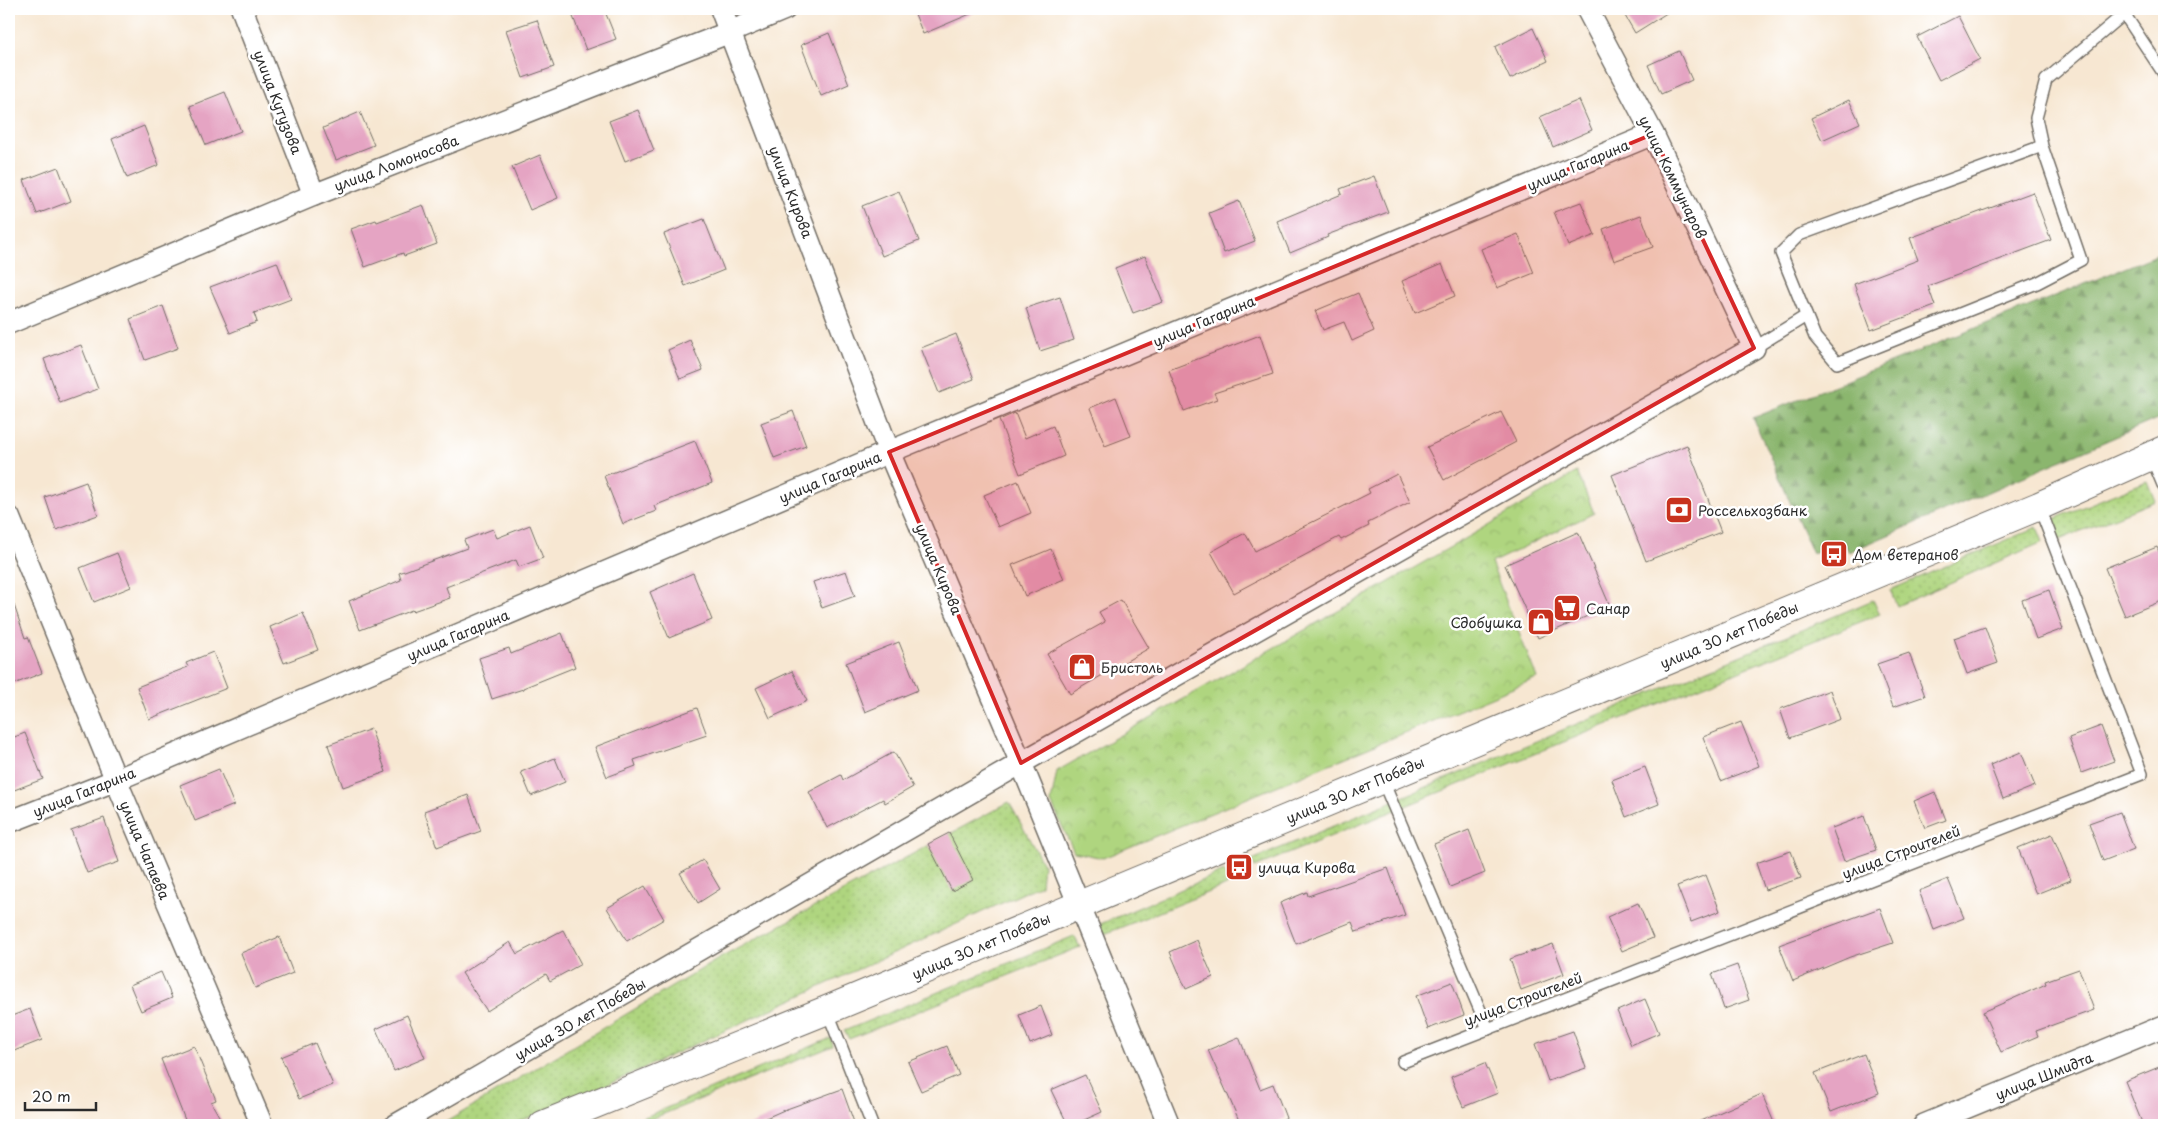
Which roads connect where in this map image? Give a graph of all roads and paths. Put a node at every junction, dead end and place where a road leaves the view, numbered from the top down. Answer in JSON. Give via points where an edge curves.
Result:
{"nodes":[{"id":1,"x":242,"y":9,"type":"edge"},
{"id":2,"x":721,"y":9,"type":"edge"},
{"id":3,"x":785,"y":9,"type":"edge"},
{"id":4,"x":1587,"y":9,"type":"edge"},
{"id":5,"x":2122,"y":11,"type":"edge"},
{"id":6,"x":730,"y":32,"type":"junction"},
{"id":7,"x":2164,"y":74,"type":"edge"},
{"id":8,"x":1653,"y":134,"type":"junction"},
{"id":9,"x":2042,"y":146,"type":"junction"},
{"id":10,"x":314,"y":194,"type":"junction"},
{"id":11,"x":1806,"y":316,"type":"junction"},
{"id":12,"x":9,"y":323,"type":"edge"},
{"id":13,"x":1754,"y":348,"type":"junction"},
{"id":14,"x":889,"y":452,"type":"junction"},
{"id":15,"x":2158,"y":453,"type":"edge"},
{"id":16,"x":2164,"y":486,"type":"edge"},
{"id":17,"x":2039,"y":506,"type":"junction"},
{"id":18,"x":9,"y":517,"type":"edge"},
{"id":19,"x":1021,"y":763,"type":"junction"},
{"id":20,"x":1382,"y":779,"type":"junction"},
{"id":21,"x":116,"y":780,"type":"junction"},
{"id":22,"x":9,"y":822,"type":"edge"},
{"id":23,"x":1078,"y":905,"type":"junction"},
{"id":24,"x":827,"y":1010,"type":"junction"},
{"id":25,"x":2164,"y":1026,"type":"edge"},
{"id":26,"x":1488,"y":1029,"type":"junction"},
{"id":27,"x":1403,"y":1062,"type":"dead end"},
{"id":28,"x":262,"y":1125,"type":"edge"},
{"id":29,"x":396,"y":1125,"type":"edge"},
{"id":30,"x":543,"y":1125,"type":"edge"},
{"id":31,"x":872,"y":1125,"type":"edge"},
{"id":32,"x":1169,"y":1125,"type":"edge"},
{"id":33,"x":1924,"y":1125,"type":"edge"}],
"edges":[{"from":1,"to":10,"type":"street","name":"улица Кутузова"},
{"from":2,"to":6,"type":"street","name":"улица Кирова"},
{"from":3,"to":6,"type":"street","name":"улица Ломоносова"},
{"from":4,"to":8,"type":"street","name":"улица Коммунаров"},
{"from":5,"to":7,"type":"lane"},
{"from":5,"to":9,"type":"lane","via":[[2046,80],[2036,118]]},
{"from":6,"to":10,"type":"street","name":"улица Ломоносова"},
{"from":6,"to":14,"type":"street","name":"улица Кирова"},
{"from":8,"to":13,"type":"street","name":"улица Коммунаров"},
{"from":8,"to":14,"type":"street","name":"улица Гагарина"},
{"from":9,"to":11,"type":"lane","via":[[1799,235],[1781,253]]},
{"from":9,"to":11,"type":"lane","via":[[2081,260],[2037,283],[1837,363],[1815,337]]},
{"from":10,"to":12,"type":"street","name":"улица Ломоносова"},
{"from":11,"to":13,"type":"lane"},
{"from":13,"to":19,"type":"street","name":"улица 30 лет Победы"},
{"from":14,"to":19,"type":"street","name":"улица Кирова"},
{"from":14,"to":21,"type":"street","name":"улица Гагарина"},
{"from":15,"to":16,"type":"lane"},
{"from":15,"to":17,"type":"street","name":"улица 30 лет Победы"},
{"from":17,"to":20,"type":"street","name":"улица 30 лет Победы"},
{"from":17,"to":26,"type":"lane","name":"улица Строителей","via":[[2142,774]]},
{"from":18,"to":21,"type":"street","name":"улица Чапаева"},
{"from":19,"to":23,"type":"street","name":"улица Кирова"},
{"from":19,"to":29,"type":"street","name":"улица 30 лет Победы"},
{"from":20,"to":23,"type":"street","name":"улица 30 лет Победы"},
{"from":20,"to":26,"type":"lane"},
{"from":21,"to":22,"type":"street","name":"улица Гагарина"},
{"from":21,"to":28,"type":"street","name":"улица Чапаева"},
{"from":23,"to":24,"type":"street","name":"улица 30 лет Победы"},
{"from":23,"to":32,"type":"street","name":"улица Кирова"},
{"from":24,"to":30,"type":"street","name":"улица 30 лет Победы"},
{"from":24,"to":31,"type":"lane"},
{"from":25,"to":33,"type":"street","name":"улица Шмидта"},
{"from":26,"to":27,"type":"lane","name":"улица Строителей"}]}
